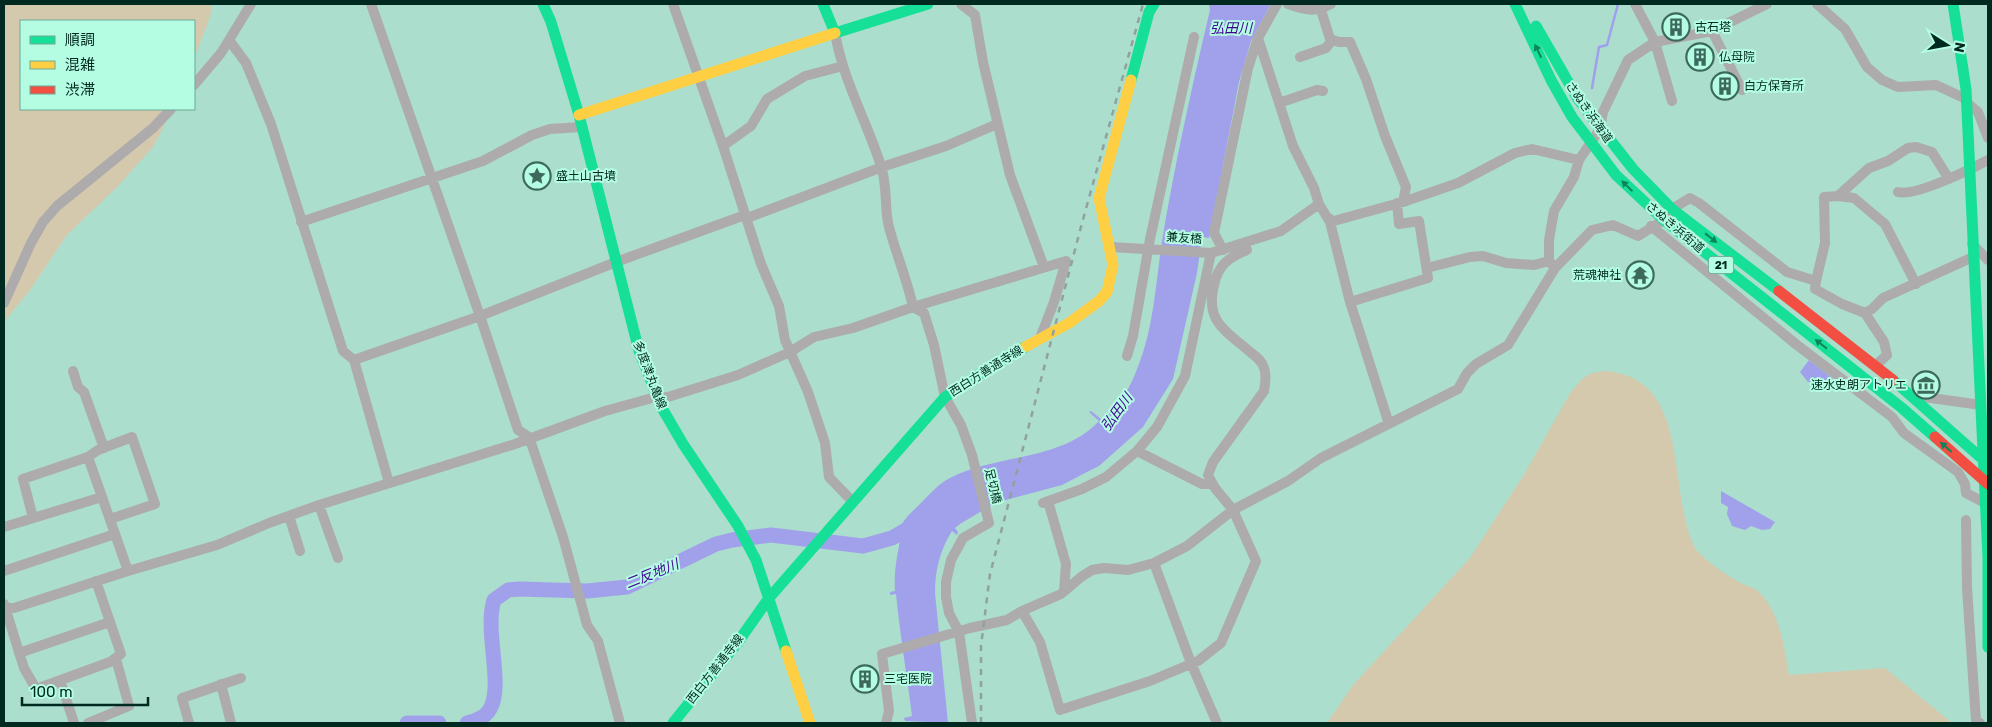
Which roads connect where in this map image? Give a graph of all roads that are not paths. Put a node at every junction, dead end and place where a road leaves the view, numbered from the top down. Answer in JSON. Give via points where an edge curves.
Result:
{"nodes":[{"id":1,"x":251,"y":4,"type":"edge"},
{"id":2,"x":371,"y":4,"type":"edge"},
{"id":3,"x":543,"y":4,"type":"edge"},
{"id":4,"x":673,"y":4,"type":"edge"},
{"id":5,"x":823,"y":4,"type":"edge"},
{"id":6,"x":928,"y":4,"type":"edge"},
{"id":7,"x":961,"y":4,"type":"edge"},
{"id":8,"x":1154,"y":4,"type":"edge"},
{"id":9,"x":1277,"y":4,"type":"edge"},
{"id":10,"x":1288,"y":4,"type":"edge"},
{"id":11,"x":1515,"y":4,"type":"edge"},
{"id":12,"x":1522,"y":4,"type":"edge"},
{"id":13,"x":1635,"y":4,"type":"edge"},
{"id":14,"x":1767,"y":4,"type":"edge"},
{"id":15,"x":1817,"y":4,"type":"edge"},
{"id":16,"x":1953,"y":4,"type":"edge"},
{"id":17,"x":1327,"y":6,"type":"edge"},
{"id":18,"x":1754,"y":6,"type":"edge"},
{"id":19,"x":1712,"y":31,"type":"junction"},
{"id":20,"x":835,"y":33,"type":"junction"},
{"id":21,"x":1194,"y":37,"type":"dead end"},
{"id":22,"x":1258,"y":38,"type":"junction"},
{"id":23,"x":229,"y":40,"type":"junction"},
{"id":24,"x":1332,"y":40,"type":"junction"},
{"id":25,"x":1655,"y":42,"type":"junction"},
{"id":26,"x":1300,"y":57,"type":"dead end"},
{"id":27,"x":843,"y":66,"type":"junction"},
{"id":28,"x":698,"y":79,"type":"junction"},
{"id":29,"x":195,"y":84,"type":"edge"},
{"id":30,"x":1742,"y":90,"type":"dead end"},
{"id":31,"x":1323,"y":91,"type":"dead end"},
{"id":32,"x":1966,"y":100,"type":"junction"},
{"id":33,"x":1672,"y":101,"type":"dead end"},
{"id":34,"x":1279,"y":103,"type":"junction"},
{"id":35,"x":170,"y":110,"type":"edge"},
{"id":36,"x":579,"y":115,"type":"junction"},
{"id":37,"x":997,"y":124,"type":"junction"},
{"id":38,"x":582,"y":127,"type":"junction"},
{"id":39,"x":1600,"y":129,"type":"junction"},
{"id":40,"x":1988,"y":138,"type":"edge"},
{"id":41,"x":1591,"y":143,"type":"junction"},
{"id":42,"x":723,"y":146,"type":"junction"},
{"id":43,"x":1579,"y":160,"type":"junction"},
{"id":44,"x":1988,"y":160,"type":"edge"},
{"id":45,"x":882,"y":167,"type":"junction"},
{"id":46,"x":1969,"y":170,"type":"junction"},
{"id":47,"x":431,"y":179,"type":"junction"},
{"id":48,"x":1948,"y":179,"type":"junction"},
{"id":49,"x":1898,"y":192,"type":"dead end"},
{"id":50,"x":1838,"y":196,"type":"junction"},
{"id":51,"x":1400,"y":203,"type":"junction"},
{"id":52,"x":1319,"y":204,"type":"junction"},
{"id":53,"x":1672,"y":208,"type":"junction"},
{"id":54,"x":744,"y":215,"type":"junction"},
{"id":55,"x":1329,"y":218,"type":"junction"},
{"id":56,"x":1664,"y":220,"type":"junction"},
{"id":57,"x":301,"y":222,"type":"junction"},
{"id":58,"x":1651,"y":226,"type":"junction"},
{"id":59,"x":1244,"y":244,"type":"junction"},
{"id":60,"x":1972,"y":244,"type":"junction"},
{"id":61,"x":1111,"y":247,"type":"junction"},
{"id":62,"x":1152,"y":249,"type":"junction"},
{"id":63,"x":1223,"y":250,"type":"junction"},
{"id":64,"x":1211,"y":253,"type":"junction"},
{"id":65,"x":1973,"y":258,"type":"junction"},
{"id":66,"x":1988,"y":260,"type":"edge"},
{"id":67,"x":616,"y":262,"type":"junction"},
{"id":68,"x":1552,"y":265,"type":"junction"},
{"id":69,"x":1044,"y":267,"type":"junction"},
{"id":70,"x":1427,"y":268,"type":"junction"},
{"id":71,"x":1816,"y":281,"type":"junction"},
{"id":72,"x":1916,"y":284,"type":"junction"},
{"id":73,"x":1350,"y":302,"type":"junction"},
{"id":74,"x":4,"y":303,"type":"edge"},
{"id":75,"x":914,"y":307,"type":"junction"},
{"id":76,"x":1865,"y":313,"type":"junction"},
{"id":77,"x":480,"y":316,"type":"junction"},
{"id":78,"x":1988,"y":328,"type":"edge"},
{"id":79,"x":1977,"y":335,"type":"junction"},
{"id":80,"x":1040,"y":338,"type":"junction"},
{"id":81,"x":791,"y":351,"type":"junction"},
{"id":82,"x":1127,"y":356,"type":"dead end"},
{"id":83,"x":354,"y":360,"type":"junction"},
{"id":84,"x":1876,"y":365,"type":"junction"},
{"id":85,"x":73,"y":371,"type":"dead end"},
{"id":86,"x":1908,"y":395,"type":"junction"},
{"id":87,"x":946,"y":397,"type":"junction"},
{"id":88,"x":658,"y":398,"type":"junction"},
{"id":89,"x":1981,"y":405,"type":"junction"},
{"id":90,"x":1389,"y":424,"type":"junction"},
{"id":91,"x":529,"y":437,"type":"junction"},
{"id":92,"x":104,"y":448,"type":"junction"},
{"id":93,"x":1137,"y":451,"type":"junction"},
{"id":94,"x":88,"y":457,"type":"junction"},
{"id":95,"x":1985,"y":461,"type":"edge"},
{"id":96,"x":1985,"y":482,"type":"edge"},
{"id":97,"x":389,"y":483,"type":"junction"},
{"id":98,"x":1213,"y":484,"type":"junction"},
{"id":99,"x":102,"y":497,"type":"junction"},
{"id":100,"x":853,"y":502,"type":"junction"},
{"id":101,"x":1985,"y":503,"type":"junction"},
{"id":102,"x":319,"y":505,"type":"junction"},
{"id":103,"x":1234,"y":510,"type":"junction"},
{"id":104,"x":289,"y":516,"type":"junction"},
{"id":105,"x":33,"y":518,"type":"junction"},
{"id":106,"x":110,"y":519,"type":"junction"},
{"id":107,"x":1966,"y":520,"type":"dead end"},
{"id":108,"x":4,"y":527,"type":"edge"},
{"id":109,"x":115,"y":534,"type":"junction"},
{"id":110,"x":300,"y":551,"type":"dead end"},
{"id":111,"x":338,"y":558,"type":"dead end"},
{"id":112,"x":1154,"y":564,"type":"junction"},
{"id":113,"x":4,"y":571,"type":"edge"},
{"id":114,"x":128,"y":571,"type":"junction"},
{"id":115,"x":96,"y":581,"type":"junction"},
{"id":116,"x":1064,"y":591,"type":"junction"},
{"id":117,"x":770,"y":598,"type":"junction"},
{"id":118,"x":4,"y":607,"type":"edge"},
{"id":119,"x":1022,"y":611,"type":"junction"},
{"id":120,"x":110,"y":622,"type":"junction"},
{"id":121,"x":959,"y":632,"type":"junction"},
{"id":122,"x":1988,"y":648,"type":"edge"},
{"id":123,"x":19,"y":653,"type":"junction"},
{"id":124,"x":116,"y":659,"type":"junction"},
{"id":125,"x":1191,"y":663,"type":"junction"},
{"id":126,"x":241,"y":678,"type":"dead end"},
{"id":127,"x":60,"y":680,"type":"junction"},
{"id":128,"x":221,"y":684,"type":"junction"},
{"id":129,"x":74,"y":723,"type":"edge"},
{"id":130,"x":88,"y":723,"type":"edge"},
{"id":131,"x":189,"y":723,"type":"edge"},
{"id":132,"x":231,"y":723,"type":"edge"},
{"id":133,"x":620,"y":723,"type":"edge"},
{"id":134,"x":673,"y":723,"type":"edge"},
{"id":135,"x":810,"y":723,"type":"edge"},
{"id":136,"x":886,"y":723,"type":"edge"},
{"id":137,"x":972,"y":723,"type":"edge"},
{"id":138,"x":1217,"y":723,"type":"edge"},
{"id":139,"x":1980,"y":723,"type":"edge"}],
"edges":[{"from":1,"to":23,"type":"street"},
{"from":2,"to":47,"type":"street"},
{"from":3,"to":36,"type":"main road","name":"多度津丸亀線"},
{"from":4,"to":28,"type":"street"},
{"from":5,"to":20,"type":"main road"},
{"from":6,"to":20,"type":"main road"},
{"from":7,"to":37,"type":"street","via":[[976,15]]},
{"from":8,"to":61,"type":"main road","name":"西白方善通寺線","via":[[1149,12],[1099,198]]},
{"from":9,"to":22,"type":"street"},
{"from":10,"to":17,"type":"street","via":[[1308,11]]},
{"from":41,"to":11,"type":"main road","name":"さぬき浜街道","number":"21","one_way":true,"via":[[1551,80]]},
{"from":12,"to":39,"type":"main road","name":"さぬき浜海道","number":"21","via":[[1578,99]]},
{"from":13,"to":25,"type":"street"},
{"from":14,"to":18,"type":"street"},
{"from":15,"to":32,"type":"street","via":[[1845,29],[1870,72],[1882,80],[1898,87],[1936,86]]},
{"from":16,"to":32,"type":"main road"},
{"from":17,"to":24,"type":"street"},
{"from":18,"to":19,"type":"street","via":[[1733,23]]},
{"from":19,"to":25,"type":"street"},
{"from":19,"to":30,"type":"street"},
{"from":20,"to":27,"type":"street"},
{"from":20,"to":28,"type":"main road"},
{"from":21,"to":62,"type":"street"},
{"from":22,"to":34,"type":"street"},
{"from":22,"to":63,"type":"street","via":[[1248,68],[1214,233]]},
{"from":23,"to":29,"type":"street"},
{"from":23,"to":57,"type":"street","via":[[246,63],[271,124]]},
{"from":24,"to":26,"type":"street","via":[[1326,48]]},
{"from":24,"to":51,"type":"street","via":[[1350,42],[1366,79],[1384,136],[1406,187]]},
{"from":25,"to":33,"type":"street"},
{"from":25,"to":39,"type":"street","via":[[1628,60],[1603,112]]},
{"from":27,"to":42,"type":"street","via":[[805,76],[767,99],[751,126]]},
{"from":27,"to":45,"type":"street"},
{"from":28,"to":36,"type":"main road"},
{"from":28,"to":42,"type":"street"},
{"from":31,"to":34,"type":"street","via":[[1317,90]]},
{"from":32,"to":40,"type":"street","via":[[1978,112]]},
{"from":32,"to":46,"type":"main road"},
{"from":34,"to":52,"type":"street","via":[[1293,146]]},
{"from":35,"to":74,"type":"street","via":[[53,211],[31,243]]},
{"from":36,"to":38,"type":"main road","name":"多度津丸亀線"},
{"from":37,"to":45,"type":"street","via":[[946,146]]},
{"from":37,"to":69,"type":"street","via":[[1010,175]]},
{"from":38,"to":47,"type":"street","via":[[550,129],[532,135],[483,161]]},
{"from":38,"to":67,"type":"main road","name":"多度津丸亀線"},
{"from":39,"to":41,"type":"street"},
{"from":39,"to":53,"type":"main road","name":"さぬき浜海道","number":"21","via":[[1633,170]]},
{"from":41,"to":43,"type":"street"},
{"from":56,"to":41,"type":"main road","name":"さぬき浜街道","number":"21","one_way":true,"via":[[1616,175]]},
{"from":42,"to":54,"type":"street"},
{"from":43,"to":51,"type":"street","via":[[1532,150],[1515,153],[1458,182]]},
{"from":43,"to":68,"type":"street","via":[[1574,177],[1554,211],[1549,240]]},
{"from":44,"to":46,"type":"street"},
{"from":45,"to":54,"type":"street","via":[[750,217]]},
{"from":45,"to":75,"type":"street","via":[[888,225]]},
{"from":46,"to":48,"type":"street"},
{"from":46,"to":60,"type":"main road"},
{"from":47,"to":57,"type":"street"},
{"from":47,"to":77,"type":"street"},
{"from":48,"to":49,"type":"street","via":[[1910,192]]},
{"from":48,"to":50,"type":"street","via":[[1932,152],[1910,147],[1869,168]]},
{"from":50,"to":71,"type":"street","via":[[1824,197],[1825,243]]},
{"from":50,"to":72,"type":"street","via":[[1854,198],[1886,224]]},
{"from":51,"to":55,"type":"street","via":[[1330,222]]},
{"from":51,"to":70,"type":"street","via":[[1399,224],[1419,221]]},
{"from":52,"to":55,"type":"street"},
{"from":52,"to":59,"type":"street","name":"兼友橋","via":[[1281,231]]},
{"from":53,"to":56,"type":"street"},
{"from":53,"to":71,"type":"street","via":[[1690,198],[1699,202],[1788,272]]},
{"from":53,"to":84,"type":"main road","name":"さぬき浜街道","number":"21","one_way":true},
{"from":54,"to":67,"type":"street"},
{"from":54,"to":81,"type":"street"},
{"from":55,"to":73,"type":"street"},
{"from":56,"to":58,"type":"street"},
{"from":96,"to":56,"type":"main road","name":"さぬき浜街道","number":"21","one_way":true,"via":[[1902,408]]},
{"from":57,"to":83,"type":"street","via":[[343,351]]},
{"from":58,"to":68,"type":"street","via":[[1638,236],[1613,225],[1592,230]]},
{"from":58,"to":101,"type":"street","via":[[1797,345],[1892,417],[1904,433],[1958,472],[1966,493]]},
{"from":59,"to":63,"type":"street","name":"兼友橋"},
{"from":59,"to":98,"type":"street","via":[[1246,250],[1224,262],[1215,278],[1210,300],[1222,328],[1259,359],[1265,368],[1266,380],[1264,391],[1213,462],[1208,475]]},
{"from":60,"to":65,"type":"main road"},
{"from":60,"to":66,"type":"street"},
{"from":61,"to":62,"type":"street","name":"兼友橋"},
{"from":61,"to":80,"type":"main road","name":"西白方善通寺線","via":[[1111,280],[1103,296],[1069,323]]},
{"from":62,"to":64,"type":"street","name":"兼友橋"},
{"from":62,"to":82,"type":"street"},
{"from":63,"to":64,"type":"street","name":"兼友橋"},
{"from":64,"to":93,"type":"street","via":[[1185,376],[1157,427]]},
{"from":65,"to":72,"type":"street"},
{"from":65,"to":79,"type":"main road"},
{"from":67,"to":77,"type":"street"},
{"from":67,"to":88,"type":"main road","name":"多度津丸亀線","via":[[639,351]]},
{"from":68,"to":70,"type":"street","via":[[1506,263],[1483,256]]},
{"from":68,"to":90,"type":"street","via":[[1508,345],[1476,364],[1458,389]]},
{"from":69,"to":75,"type":"street"},
{"from":69,"to":80,"type":"street","via":[[1066,261]]},
{"from":70,"to":73,"type":"street","via":[[1428,278]]},
{"from":71,"to":76,"type":"street","via":[[1815,289]]},
{"from":72,"to":76,"type":"street","via":[[1883,298]]},
{"from":73,"to":90,"type":"street"},
{"from":75,"to":81,"type":"street","via":[[853,328],[814,337]]},
{"from":75,"to":87,"type":"street","name":"足切橋","via":[[924,313]]},
{"from":76,"to":84,"type":"street","via":[[1884,342],[1887,355]]},
{"from":77,"to":83,"type":"street"},
{"from":77,"to":91,"type":"street","via":[[518,430]]},
{"from":78,"to":79,"type":"street"},
{"from":79,"to":89,"type":"main road"},
{"from":80,"to":87,"type":"main road","name":"西白方善通寺線"},
{"from":81,"to":88,"type":"street","via":[[738,375]]},
{"from":81,"to":100,"type":"street","via":[[825,444],[829,477]]},
{"from":83,"to":97,"type":"street"},
{"from":84,"to":86,"type":"main road","name":"さぬき浜街道","number":"21"},
{"from":85,"to":92,"type":"street"},
{"from":86,"to":89,"type":"street"},
{"from":86,"to":95,"type":"main road","name":"さぬき浜街道","number":"21"},
{"from":87,"to":100,"type":"main road","name":"西白方善通寺線"},
{"from":87,"to":121,"type":"street","name":"足切橋","via":[[972,455],[989,523],[963,538],[951,560],[946,597],[949,613]]},
{"from":88,"to":91,"type":"street","via":[[604,411]]},
{"from":88,"to":117,"type":"main road","name":"多度津丸亀線","via":[[682,444],[738,526],[756,560]]},
{"from":89,"to":95,"type":"main road"},
{"from":90,"to":103,"type":"street","via":[[1321,458],[1288,481]]},
{"from":91,"to":97,"type":"street"},
{"from":91,"to":133,"type":"street","via":[[563,537],[587,625],[598,641]]},
{"from":92,"to":94,"type":"street"},
{"from":92,"to":106,"type":"street","via":[[132,437],[155,504]]},
{"from":93,"to":98,"type":"street","via":[[1202,484]]},
{"from":93,"to":116,"type":"street","via":[[1106,476],[1082,489],[1045,502],[1066,564]]},
{"from":94,"to":99,"type":"street"},
{"from":94,"to":105,"type":"street","via":[[23,479]]},
{"from":95,"to":96,"type":"main road"},
{"from":96,"to":101,"type":"main road"},
{"from":97,"to":102,"type":"street"},
{"from":98,"to":103,"type":"street"},
{"from":99,"to":105,"type":"street"},
{"from":99,"to":106,"type":"street"},
{"from":100,"to":117,"type":"main road","name":"西白方善通寺線"},
{"from":101,"to":122,"type":"main road"},
{"from":102,"to":104,"type":"street"},
{"from":102,"to":111,"type":"street"},
{"from":103,"to":112,"type":"street","via":[[1187,546]]},
{"from":103,"to":125,"type":"street","via":[[1256,561],[1221,644]]},
{"from":104,"to":110,"type":"street"},
{"from":104,"to":114,"type":"street","via":[[217,545]]},
{"from":105,"to":108,"type":"street"},
{"from":106,"to":109,"type":"street"},
{"from":107,"to":139,"type":"street","via":[[1976,721]]},
{"from":109,"to":113,"type":"street"},
{"from":109,"to":114,"type":"street"},
{"from":112,"to":116,"type":"street","via":[[1128,570],[1092,570]]},
{"from":112,"to":125,"type":"street"},
{"from":114,"to":115,"type":"street"},
{"from":115,"to":118,"type":"street","via":[[14,608]]},
{"from":115,"to":120,"type":"street"},
{"from":116,"to":119,"type":"street"},
{"from":117,"to":134,"type":"main road","name":"西白方善通寺線"},
{"from":117,"to":135,"type":"main road","name":"多度津丸亀線"},
{"from":118,"to":123,"type":"street"},
{"from":119,"to":121,"type":"street","via":[[1007,620]]},
{"from":119,"to":125,"type":"street","via":[[1040,642],[1060,710],[1150,681]]},
{"from":120,"to":123,"type":"street"},
{"from":120,"to":124,"type":"street","via":[[122,654]]},
{"from":121,"to":136,"type":"street","via":[[882,654],[889,711]]},
{"from":121,"to":137,"type":"street"},
{"from":123,"to":127,"type":"street","via":[[36,689]]},
{"from":124,"to":127,"type":"street"},
{"from":124,"to":130,"type":"street","via":[[129,706]]},
{"from":125,"to":138,"type":"street"},
{"from":126,"to":128,"type":"street"},
{"from":127,"to":129,"type":"street"},
{"from":128,"to":131,"type":"street","via":[[182,698]]},
{"from":128,"to":132,"type":"street"}]}
